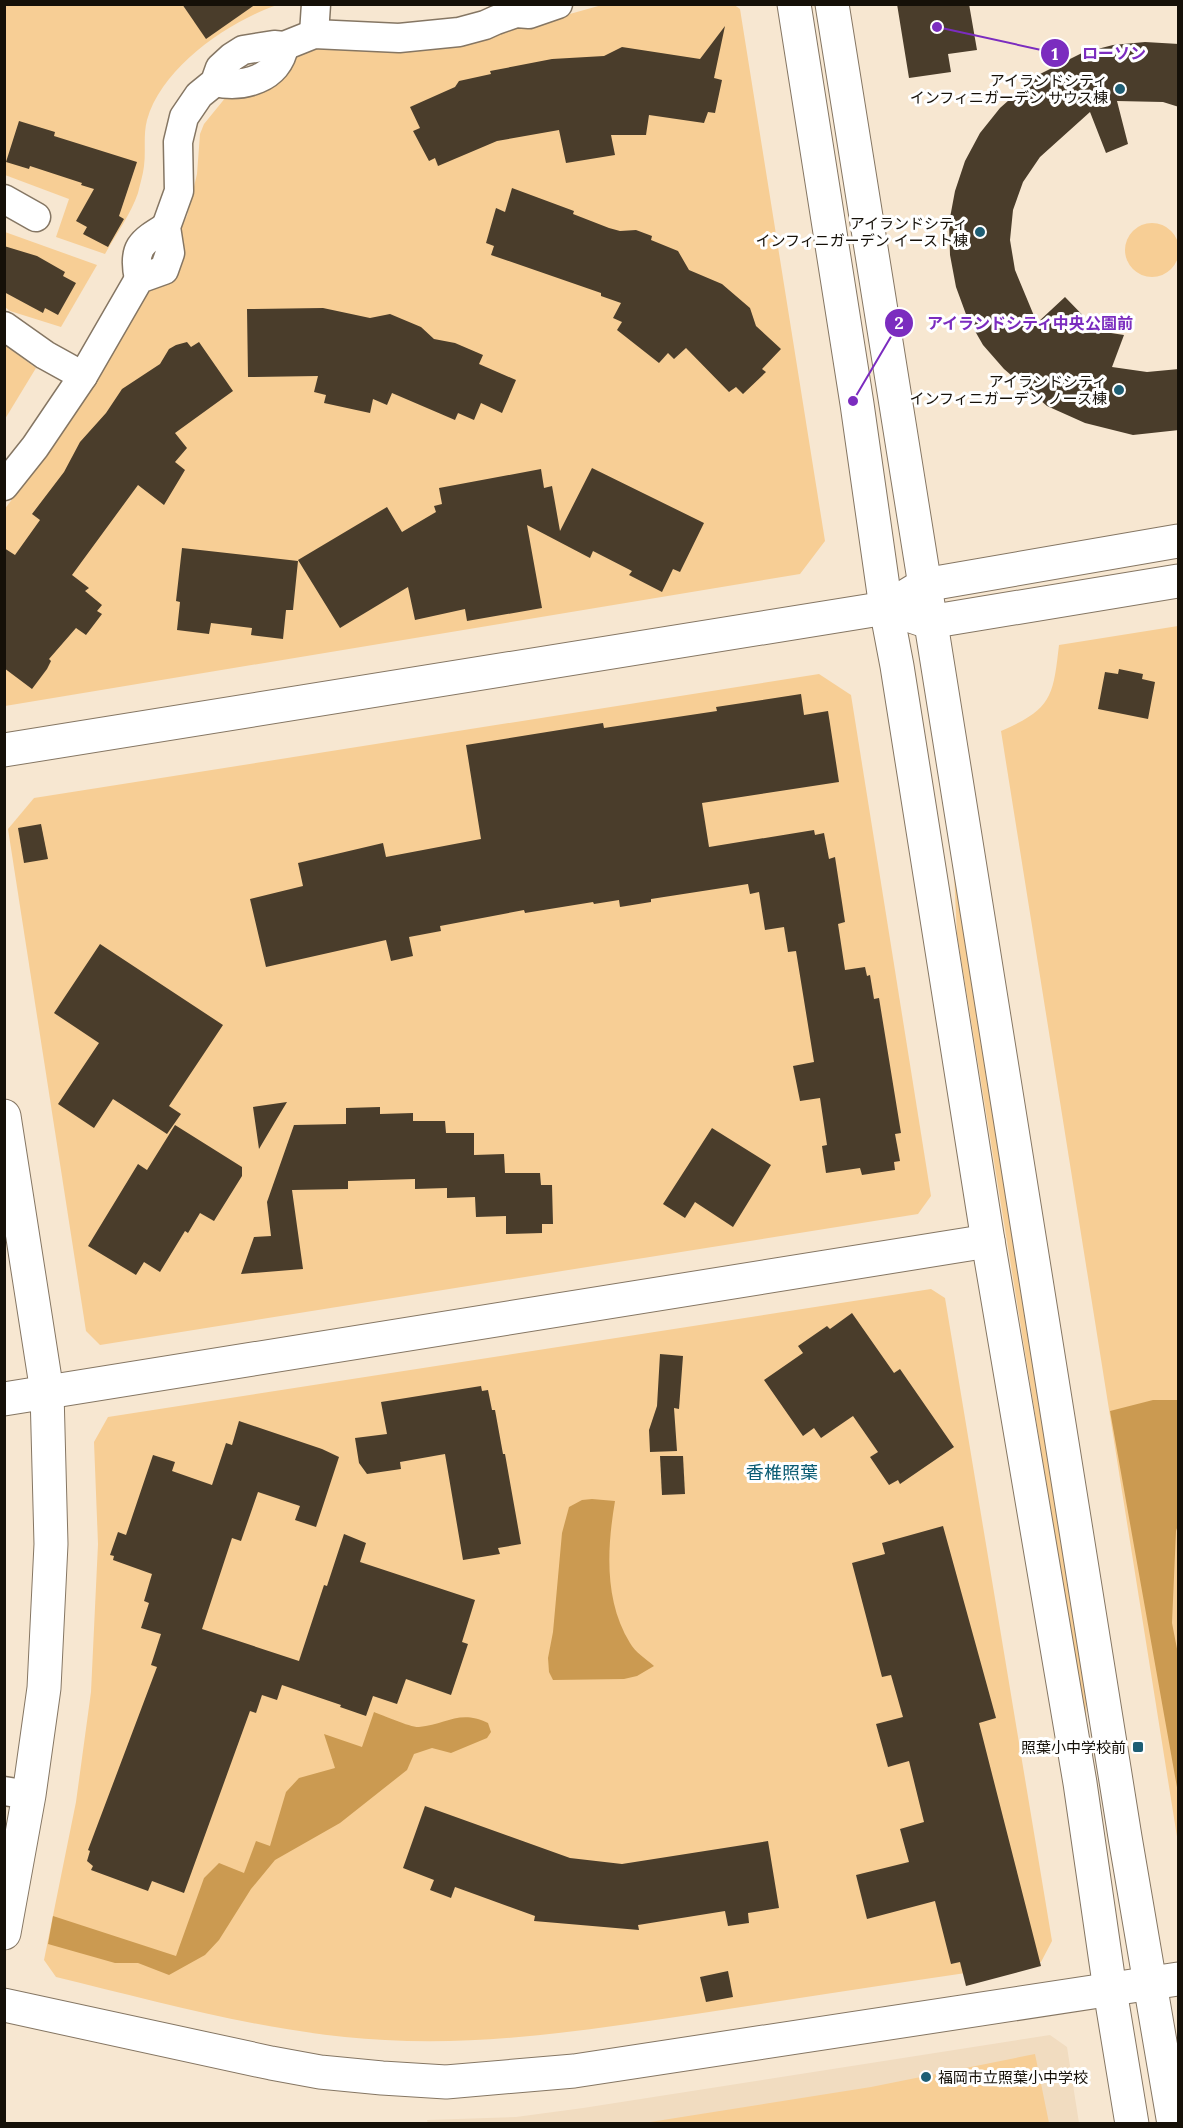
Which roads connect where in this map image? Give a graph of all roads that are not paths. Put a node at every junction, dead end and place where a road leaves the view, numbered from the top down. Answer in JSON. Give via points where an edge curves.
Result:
{"nodes":[{"id":1,"x":316,"y":4,"type":"edge"},
{"id":2,"x":558,"y":4,"type":"edge"},
{"id":3,"x":794,"y":4,"type":"edge"},
{"id":4,"x":832,"y":4,"type":"edge"},
{"id":5,"x":314,"y":34,"type":"junction"},
{"id":6,"x":4,"y":199,"type":"edge"},
{"id":7,"x":36,"y":217,"type":"dead end"},
{"id":8,"x":4,"y":326,"type":"edge"},
{"id":9,"x":82,"y":376,"type":"junction"},
{"id":10,"x":4,"y":486,"type":"edge"},
{"id":11,"x":1179,"y":541,"type":"edge"},
{"id":12,"x":1179,"y":581,"type":"edge"},
{"id":13,"x":924,"y":585,"type":"junction"},
{"id":14,"x":886,"y":608,"type":"junction"},
{"id":15,"x":929,"y":621,"type":"junction"},
{"id":16,"x":4,"y":750,"type":"edge"},
{"id":17,"x":4,"y":1116,"type":"edge"},
{"id":18,"x":988,"y":1241,"type":"junction"},
{"id":19,"x":47,"y":1392,"type":"junction"},
{"id":20,"x":4,"y":1399,"type":"edge"},
{"id":21,"x":17,"y":1793,"type":"edge"},
{"id":22,"x":4,"y":1934,"type":"edge"},
{"id":23,"x":1164,"y":1981,"type":"edge"},
{"id":24,"x":1110,"y":1990,"type":"junction"},
{"id":25,"x":4,"y":2005,"type":"edge"},
{"id":26,"x":1132,"y":2124,"type":"edge"},
{"id":27,"x":1174,"y":2124,"type":"edge"}],
"edges":[{"from":1,"to":5,"type":"street"},
{"from":2,"to":5,"type":"street","via":[[459,32],[399,38]]},
{"from":3,"to":14,"type":"street"},
{"from":4,"to":13,"type":"street"},
{"from":5,"to":9,"type":"street","via":[[284,46],[243,51],[220,68],[215,82],[199,95],[184,117],[178,142],[179,191],[166,227],[168,262],[164,270],[139,279]]},
{"from":6,"to":7,"type":"street"},
{"from":8,"to":9,"type":"street","via":[[45,356]]},
{"from":9,"to":10,"type":"street"},
{"from":11,"to":13,"type":"street"},
{"from":12,"to":15,"type":"street"},
{"from":13,"to":14,"type":"street"},
{"from":13,"to":15,"type":"street"},
{"from":14,"to":15,"type":"street"},
{"from":14,"to":16,"type":"street"},
{"from":14,"to":18,"type":"street"},
{"from":15,"to":23,"type":"street","via":[[1029,1226]]},
{"from":17,"to":19,"type":"street"},
{"from":18,"to":19,"type":"street"},
{"from":18,"to":24,"type":"street","via":[[1080,1783]]},
{"from":19,"to":20,"type":"street"},
{"from":19,"to":21,"type":"street","via":[[51,1555],[44,1688]]},
{"from":21,"to":22,"type":"street"},
{"from":23,"to":24,"type":"street"},
{"from":23,"to":27,"type":"street"},
{"from":24,"to":25,"type":"street","via":[[574,2072],[446,2082],[361,2076],[271,2063]]},
{"from":24,"to":26,"type":"street"}]}
